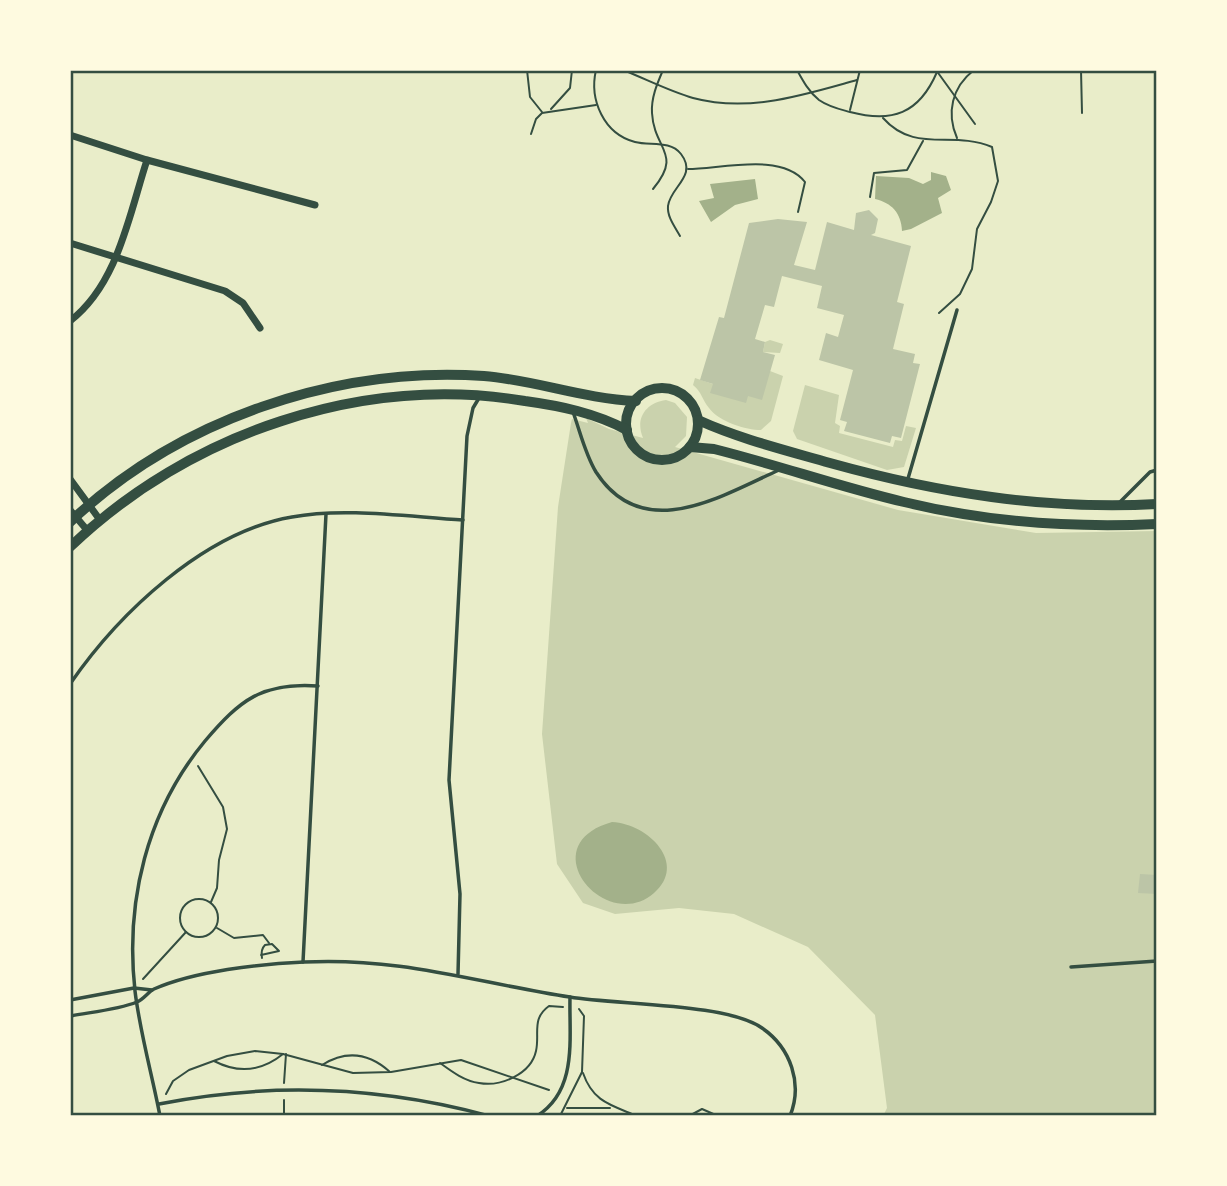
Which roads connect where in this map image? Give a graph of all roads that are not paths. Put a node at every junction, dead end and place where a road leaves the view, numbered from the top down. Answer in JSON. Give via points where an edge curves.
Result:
{"nodes":[{"id":1,"x":70,"y":135,"type":"edge"},
{"id":2,"x":146,"y":160,"type":"junction"},
{"id":3,"x":315,"y":205,"type":"dead end"},
{"id":4,"x":70,"y":243,"type":"edge"},
{"id":5,"x":115,"y":258,"type":"junction"},
{"id":6,"x":957,"y":310,"type":"dead end"},
{"id":7,"x":70,"y":321,"type":"edge"},
{"id":8,"x":260,"y":328,"type":"dead end"},
{"id":9,"x":481,"y":395,"type":"junction"},
{"id":10,"x":636,"y":401,"type":"junction"},
{"id":11,"x":572,"y":410,"type":"junction"},
{"id":12,"x":698,"y":419,"type":"junction"},
{"id":13,"x":627,"y":430,"type":"junction"},
{"id":14,"x":690,"y":447,"type":"junction"},
{"id":15,"x":781,"y":469,"type":"junction"},
{"id":16,"x":1157,"y":470,"type":"edge"},
{"id":17,"x":70,"y":480,"type":"edge"},
{"id":18,"x":907,"y":484,"type":"junction"},
{"id":19,"x":1157,"y":504,"type":"edge"},
{"id":20,"x":89,"y":506,"type":"junction"},
{"id":21,"x":1113,"y":506,"type":"junction"},
{"id":22,"x":326,"y":514,"type":"junction"},
{"id":23,"x":72,"y":516,"type":"edge"},
{"id":24,"x":100,"y":520,"type":"junction"},
{"id":25,"x":463,"y":520,"type":"junction"},
{"id":26,"x":1157,"y":524,"type":"edge"},
{"id":27,"x":87,"y":530,"type":"junction"},
{"id":28,"x":70,"y":547,"type":"edge"},
{"id":29,"x":70,"y":684,"type":"edge"},
{"id":30,"x":318,"y":686,"type":"junction"},
{"id":31,"x":1157,"y":961,"type":"edge"},
{"id":32,"x":303,"y":962,"type":"junction"},
{"id":33,"x":1070,"y":967,"type":"dead end"},
{"id":34,"x":458,"y":974,"type":"junction"},
{"id":35,"x":134,"y":988,"type":"junction"},
{"id":36,"x":152,"y":990,"type":"junction"},
{"id":37,"x":570,"y":997,"type":"junction"},
{"id":38,"x":70,"y":1000,"type":"edge"},
{"id":39,"x":136,"y":1002,"type":"junction"},
{"id":40,"x":70,"y":1016,"type":"edge"},
{"id":41,"x":158,"y":1104,"type":"junction"},
{"id":42,"x":160,"y":1116,"type":"edge"},
{"id":43,"x":489,"y":1116,"type":"edge"},
{"id":44,"x":537,"y":1116,"type":"edge"},
{"id":45,"x":790,"y":1116,"type":"edge"}],
"edges":[{"from":1,"to":2,"type":"street"},
{"from":2,"to":3,"type":"street"},
{"from":2,"to":5,"type":"street"},
{"from":4,"to":5,"type":"street"},
{"from":5,"to":7,"type":"street","via":[[104,285]]},
{"from":5,"to":8,"type":"street","via":[[225,291],[243,303]]},
{"from":6,"to":18,"type":"lane"},
{"from":9,"to":11,"type":"street"},
{"from":9,"to":24,"type":"street","via":[[402,396],[288,419],[201,454]]},
{"from":9,"to":25,"type":"lane","via":[[469,423]]},
{"from":10,"to":12,"type":"street","via":[[650,390],[677,391],[691,403]]},
{"from":10,"to":13,"type":"street"},
{"from":10,"to":20,"type":"street","via":[[483,376],[361,381],[282,401],[214,427],[150,461]]},
{"from":11,"to":13,"type":"street"},
{"from":11,"to":15,"type":"lane","via":[[597,473],[639,506],[675,511],[692,508]]},
{"from":12,"to":14,"type":"street"},
{"from":12,"to":18,"type":"street","via":[[758,442]]},
{"from":13,"to":14,"type":"street","via":[[634,447],[649,458],[667,460]]},
{"from":14,"to":15,"type":"street","via":[[714,449]]},
{"from":15,"to":26,"type":"street","via":[[902,502],[981,517],[1073,525]]},
{"from":16,"to":21,"type":"lane"},
{"from":17,"to":20,"type":"street"},
{"from":18,"to":21,"type":"street","via":[[1018,502]]},
{"from":19,"to":21,"type":"street"},
{"from":20,"to":23,"type":"street"},
{"from":20,"to":24,"type":"street"},
{"from":22,"to":25,"type":"lane"},
{"from":22,"to":29,"type":"lane","via":[[292,516],[258,526],[199,558],[110,632]]},
{"from":22,"to":30,"type":"lane"},
{"from":23,"to":27,"type":"street"},
{"from":24,"to":27,"type":"street"},
{"from":25,"to":34,"type":"lane","via":[[449,780],[460,894]]},
{"from":27,"to":28,"type":"street"},
{"from":30,"to":32,"type":"lane"},
{"from":30,"to":35,"type":"lane","via":[[273,687],[252,696],[196,753],[159,814],[144,858],[134,916]]},
{"from":31,"to":33,"type":"lane"},
{"from":32,"to":34,"type":"lane","via":[[381,963]]},
{"from":32,"to":36,"type":"lane"},
{"from":34,"to":37,"type":"lane"},
{"from":35,"to":36,"type":"lane"},
{"from":35,"to":38,"type":"lane"},
{"from":35,"to":39,"type":"lane"},
{"from":36,"to":39,"type":"lane"},
{"from":37,"to":44,"type":"lane","via":[[564,1087]]},
{"from":37,"to":45,"type":"lane","via":[[710,1011],[761,1027],[778,1041],[790,1060],[795,1083]]},
{"from":39,"to":40,"type":"lane"},
{"from":39,"to":41,"type":"lane"},
{"from":41,"to":42,"type":"lane"},
{"from":41,"to":43,"type":"lane","via":[[243,1091],[352,1091],[421,1100]]}]}
